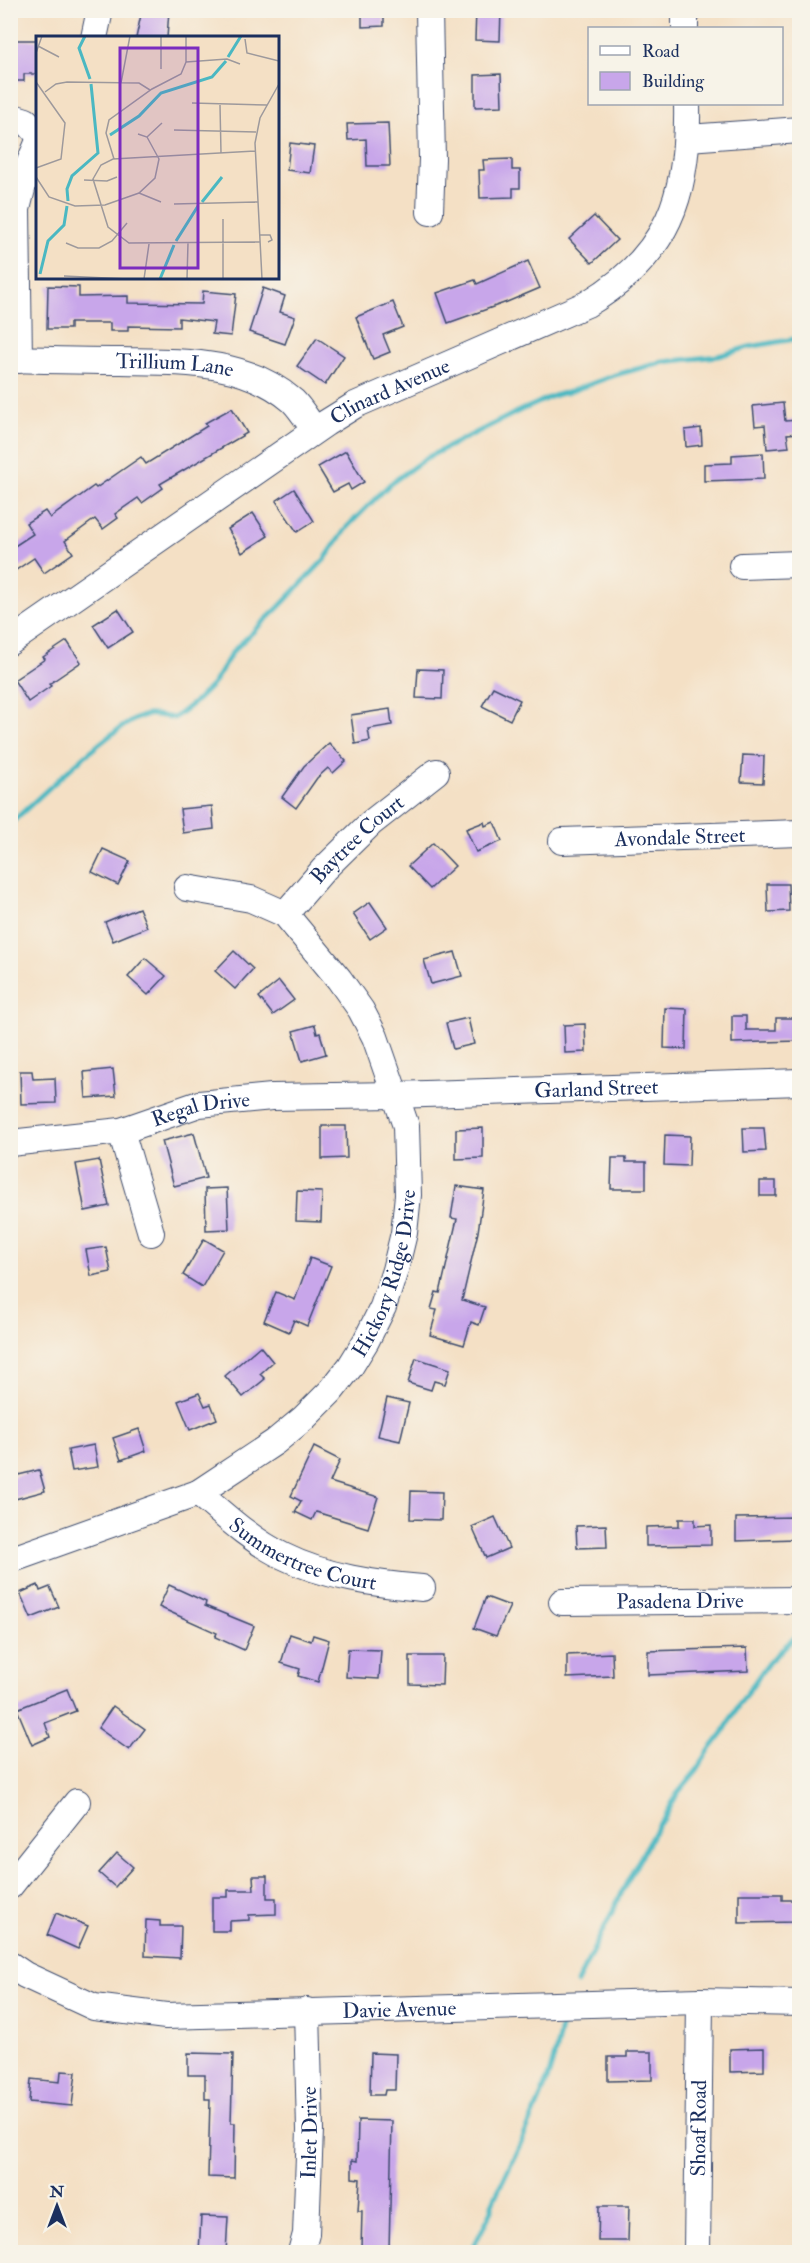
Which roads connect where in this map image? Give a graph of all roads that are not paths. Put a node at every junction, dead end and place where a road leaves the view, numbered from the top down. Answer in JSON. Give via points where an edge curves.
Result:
{"nodes":[{"id":1,"x":100,"y":10,"type":"edge"},
{"id":2,"x":429,"y":10,"type":"edge"},
{"id":3,"x":685,"y":10,"type":"edge"},
{"id":4,"x":685,"y":27,"type":"edge"},
{"id":5,"x":94,"y":36,"type":"edge"},
{"id":6,"x":687,"y":105,"type":"edge"},
{"id":7,"x":10,"y":116,"type":"edge"},
{"id":8,"x":800,"y":130,"type":"edge"},
{"id":9,"x":36,"y":132,"type":"edge"},
{"id":10,"x":688,"y":138,"type":"junction"},
{"id":11,"x":36,"y":148,"type":"edge"},
{"id":12,"x":430,"y":212,"type":"dead end"},
{"id":13,"x":15,"y":360,"type":"edge"},
{"id":14,"x":315,"y":430,"type":"junction"},
{"id":15,"x":800,"y":564,"type":"edge"},
{"id":16,"x":742,"y":566,"type":"dead end"},
{"id":17,"x":10,"y":642,"type":"edge"},
{"id":18,"x":436,"y":772,"type":"dead end"},
{"id":19,"x":800,"y":833,"type":"edge"},
{"id":20,"x":562,"y":841,"type":"dead end"},
{"id":21,"x":188,"y":888,"type":"dead end"},
{"id":22,"x":285,"y":914,"type":"junction"},
{"id":23,"x":800,"y":1083,"type":"edge"},
{"id":24,"x":395,"y":1095,"type":"junction"},
{"id":25,"x":121,"y":1131,"type":"junction"},
{"id":26,"x":10,"y":1143,"type":"edge"},
{"id":27,"x":151,"y":1233,"type":"dead end"},
{"id":28,"x":198,"y":1493,"type":"junction"},
{"id":29,"x":10,"y":1560,"type":"edge"},
{"id":30,"x":422,"y":1588,"type":"dead end"},
{"id":31,"x":800,"y":1600,"type":"edge"},
{"id":32,"x":562,"y":1602,"type":"dead end"},
{"id":33,"x":77,"y":1802,"type":"dead end"},
{"id":34,"x":10,"y":1886,"type":"edge"},
{"id":35,"x":10,"y":1965,"type":"edge"},
{"id":36,"x":700,"y":2001,"type":"junction"},
{"id":37,"x":800,"y":2003,"type":"edge"},
{"id":38,"x":307,"y":2011,"type":"junction"},
{"id":39,"x":301,"y":2253,"type":"edge"},
{"id":40,"x":697,"y":2253,"type":"edge"}],
"edges":[{"from":1,"to":5,"type":"street"},
{"from":2,"to":12,"type":"street"},
{"from":3,"to":4,"type":"street"},
{"from":6,"to":10,"type":"street","name":"Clinard Avenue"},
{"from":7,"to":9,"type":"street","via":[[26,121]]},
{"from":8,"to":10,"type":"street"},
{"from":10,"to":14,"type":"street","name":"Clinard Avenue","via":[[680,188],[663,233],[633,271],[611,290],[355,405]]},
{"from":11,"to":13,"type":"street","via":[[17,209]]},
{"from":13,"to":14,"type":"street","name":"Trillium Lane","via":[[186,362],[227,368],[273,387],[294,402]]},
{"from":14,"to":17,"type":"street","name":"Clinard Avenue"},
{"from":15,"to":16,"type":"street"},
{"from":18,"to":22,"type":"street","name":"Baytree Court","via":[[371,823]]},
{"from":19,"to":20,"type":"street","name":"Avondale Street"},
{"from":21,"to":22,"type":"street","name":"Hickory Ridge Drive","via":[[251,899]]},
{"from":22,"to":24,"type":"street","name":"Hickory Ridge Drive","via":[[361,1010]]},
{"from":23,"to":24,"type":"street","name":"Garland Street"},
{"from":24,"to":25,"type":"street","name":"Regal Drive","via":[[272,1097],[199,1104]]},
{"from":24,"to":28,"type":"street","name":"Hickory Ridge Drive","via":[[406,1126],[408,1195],[404,1233],[389,1288],[366,1341],[331,1391],[304,1418]]},
{"from":25,"to":26,"type":"street","name":"Regal Drive"},
{"from":25,"to":27,"type":"street"},
{"from":28,"to":29,"type":"street","name":"Hickory Ridge Drive"},
{"from":28,"to":30,"type":"street","name":"Summertree Court","via":[[284,1557],[357,1579]]},
{"from":31,"to":32,"type":"street","name":"Pasadena Drive"},
{"from":33,"to":34,"type":"street"},
{"from":35,"to":38,"type":"street","name":"Davie Avenue","via":[[94,2007],[166,2016]]},
{"from":36,"to":37,"type":"street","name":"Davie Avenue"},
{"from":36,"to":38,"type":"street","name":"Davie Avenue"},
{"from":36,"to":40,"type":"street","name":"Shoaf Road"},
{"from":38,"to":39,"type":"street","name":"Inlet Drive","via":[[310,2130],[306,2234]]}]}
